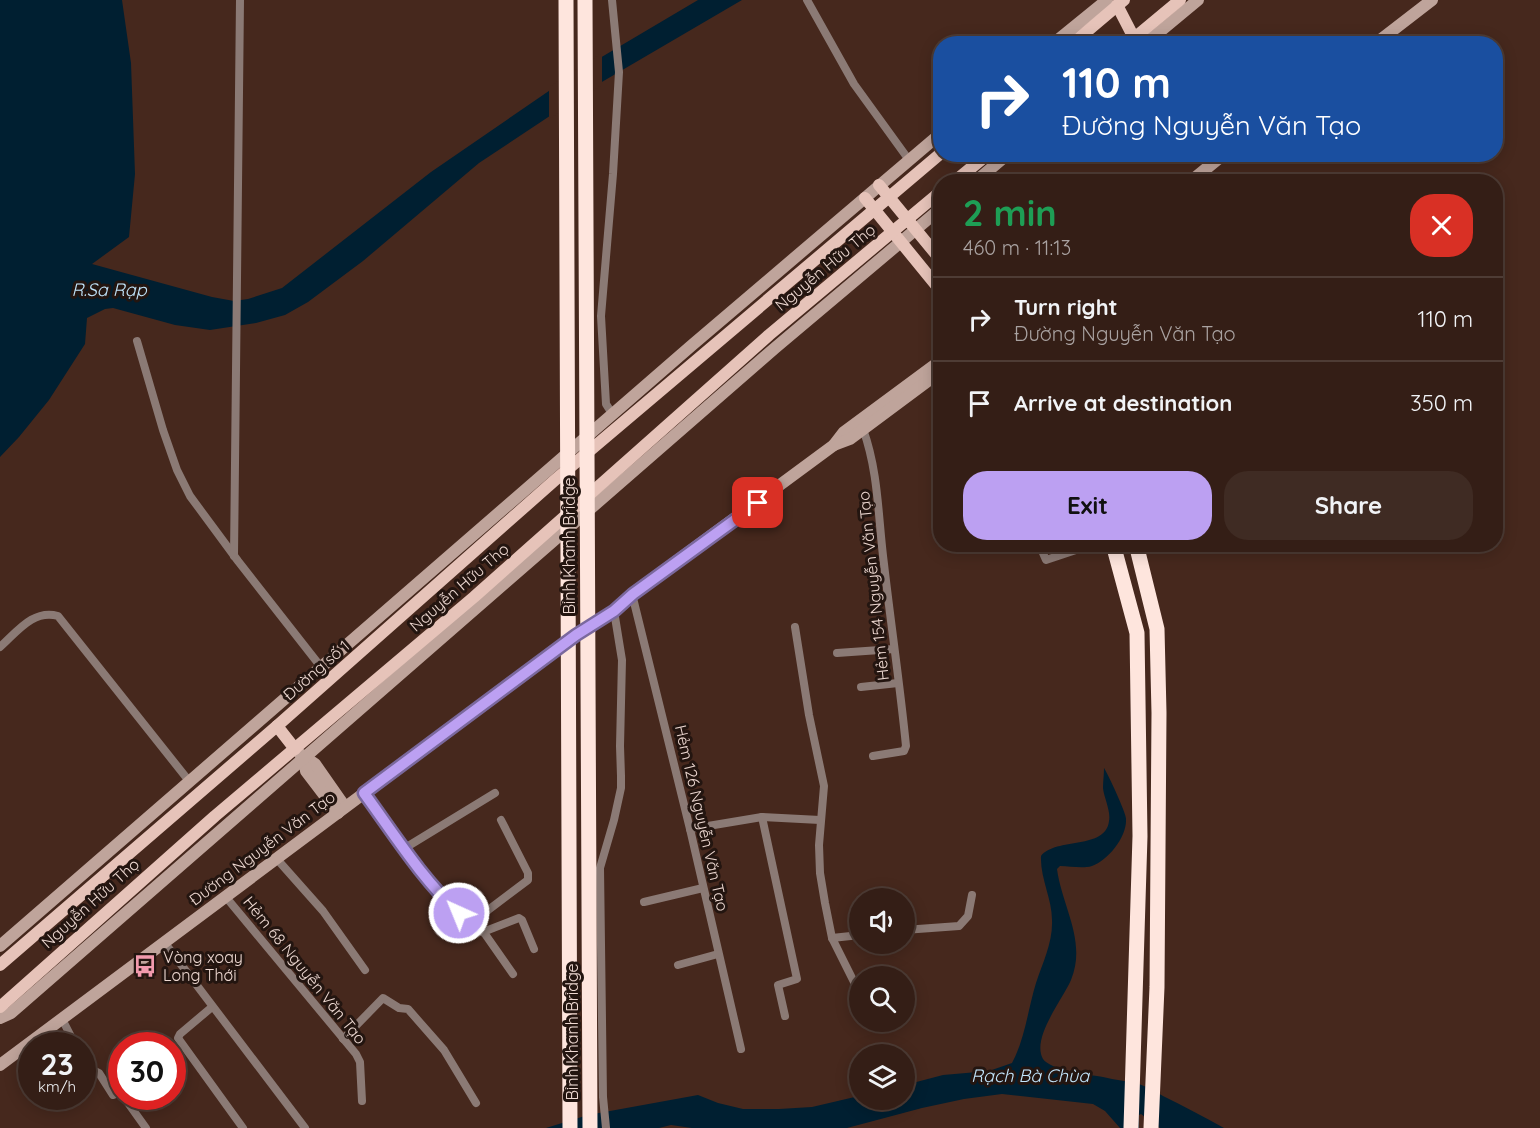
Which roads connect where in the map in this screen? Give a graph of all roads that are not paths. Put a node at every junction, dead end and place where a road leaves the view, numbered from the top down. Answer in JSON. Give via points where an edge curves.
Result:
{"nodes":[{"id":1,"x":240,"y":0,"type":"edge"},
{"id":2,"x":566,"y":0,"type":"edge"},
{"id":3,"x":585,"y":0,"type":"edge"},
{"id":4,"x":612,"y":0,"type":"edge"},
{"id":5,"x":807,"y":0,"type":"edge"},
{"id":6,"x":1198,"y":0,"type":"edge"},
{"id":7,"x":1432,"y":0,"type":"edge"},
{"id":8,"x":1116,"y":2,"type":"edge"},
{"id":9,"x":1182,"y":3,"type":"edge"},
{"id":10,"x":1065,"y":36,"type":"edge"},
{"id":11,"x":1080,"y":36,"type":"edge"},
{"id":12,"x":1133,"y":36,"type":"edge"},
{"id":13,"x":1143,"y":36,"type":"edge"},
{"id":14,"x":1385,"y":36,"type":"edge"},
{"id":15,"x":933,"y":140,"type":"edge"},
{"id":16,"x":909,"y":160,"type":"junction"},
{"id":17,"x":933,"y":160,"type":"edge"},
{"id":18,"x":978,"y":162,"type":"edge"},
{"id":19,"x":999,"y":162,"type":"edge"},
{"id":20,"x":1214,"y":162,"type":"edge"},
{"id":21,"x":964,"y":174,"type":"edge"},
{"id":22,"x":984,"y":174,"type":"edge"},
{"id":23,"x":1200,"y":174,"type":"edge"},
{"id":24,"x":879,"y":185,"type":"junction"},
{"id":25,"x":865,"y":198,"type":"junction"},
{"id":26,"x":889,"y":198,"type":"junction"},
{"id":27,"x":933,"y":200,"type":"edge"},
{"id":28,"x":874,"y":210,"type":"junction"},
{"id":29,"x":933,"y":213,"type":"edge"},
{"id":30,"x":912,"y":225,"type":"junction"},
{"id":31,"x":897,"y":237,"type":"junction"},
{"id":32,"x":933,"y":250,"type":"edge"},
{"id":33,"x":933,"y":281,"type":"edge"},
{"id":34,"x":137,"y":341,"type":"dead end"},
{"id":35,"x":933,"y":366,"type":"edge"},
{"id":36,"x":933,"y":377,"type":"edge"},
{"id":37,"x":613,"y":415,"type":"junction"},
{"id":38,"x":863,"y":429,"type":"junction"},
{"id":39,"x":834,"y":445,"type":"junction"},
{"id":40,"x":1042,"y":552,"type":"edge"},
{"id":41,"x":1070,"y":552,"type":"edge"},
{"id":42,"x":1115,"y":552,"type":"edge"},
{"id":43,"x":1138,"y":552,"type":"edge"},
{"id":44,"x":234,"y":556,"type":"junction"},
{"id":45,"x":633,"y":594,"type":"junction"},
{"id":46,"x":614,"y":611,"type":"junction"},
{"id":47,"x":795,"y":627,"type":"dead end"},
{"id":48,"x":376,"y":638,"type":"joint"},
{"id":49,"x":0,"y":648,"type":"edge"},
{"id":50,"x":894,"y":649,"type":"junction"},
{"id":51,"x":837,"y":653,"type":"dead end"},
{"id":52,"x":321,"y":667,"type":"junction"},
{"id":53,"x":898,"y":683,"type":"junction"},
{"id":54,"x":861,"y":687,"type":"dead end"},
{"id":55,"x":268,"y":715,"type":"junction"},
{"id":56,"x":277,"y":726,"type":"junction"},
{"id":57,"x":295,"y":749,"type":"junction"},
{"id":58,"x":873,"y":756,"type":"dead end"},
{"id":59,"x":304,"y":759,"type":"junction"},
{"id":60,"x":189,"y":781,"type":"junction"},
{"id":61,"x":364,"y":793,"type":"junction"},
{"id":62,"x":495,"y":793,"type":"dead end"},
{"id":63,"x":342,"y":810,"type":"junction"},
{"id":64,"x":762,"y":817,"type":"junction"},
{"id":65,"x":501,"y":820,"type":"dead end"},
{"id":66,"x":820,"y":820,"type":"junction"},
{"id":67,"x":690,"y":829,"type":"junction"},
{"id":68,"x":405,"y":848,"type":"junction"},
{"id":69,"x":276,"y":858,"type":"junction"},
{"id":70,"x":704,"y":888,"type":"junction"},
{"id":71,"x":972,"y":894,"type":"dead end"},
{"id":72,"x":225,"y":896,"type":"junction"},
{"id":73,"x":644,"y":902,"type":"dead end"},
{"id":74,"x":471,"y":923,"type":"junction"},
{"id":75,"x":915,"y":929,"type":"edge"},
{"id":76,"x":483,"y":933,"type":"junction"},
{"id":77,"x":849,"y":936,"type":"edge"},
{"id":78,"x":832,"y":938,"type":"junction"},
{"id":79,"x":164,"y":942,"type":"junction"},
{"id":80,"x":0,"y":946,"type":"edge"},
{"id":81,"x":534,"y":949,"type":"dead end"},
{"id":82,"x":718,"y":954,"type":"junction"},
{"id":83,"x":0,"y":965,"type":"edge"},
{"id":84,"x":678,"y":965,"type":"dead end"},
{"id":85,"x":365,"y":970,"type":"dead end"},
{"id":86,"x":849,"y":973,"type":"edge"},
{"id":87,"x":513,"y":974,"type":"dead end"},
{"id":88,"x":0,"y":1007,"type":"edge"},
{"id":89,"x":212,"y":1007,"type":"junction"},
{"id":90,"x":785,"y":1016,"type":"dead end"},
{"id":91,"x":0,"y":1018,"type":"edge"},
{"id":92,"x":62,"y":1019,"type":"junction"},
{"id":93,"x":69,"y":1032,"type":"edge"},
{"id":94,"x":343,"y":1039,"type":"junction"},
{"id":95,"x":741,"y":1049,"type":"dead end"},
{"id":96,"x":0,"y":1065,"type":"edge"},
{"id":97,"x":96,"y":1072,"type":"edge"},
{"id":98,"x":108,"y":1087,"type":"edge"},
{"id":99,"x":362,"y":1101,"type":"dead end"},
{"id":100,"x":476,"y":1103,"type":"dead end"},
{"id":101,"x":132,"y":1110,"type":"edge"},
{"id":102,"x":146,"y":1128,"type":"edge"},
{"id":103,"x":243,"y":1128,"type":"edge"},
{"id":104,"x":305,"y":1128,"type":"edge"},
{"id":105,"x":570,"y":1128,"type":"edge"},
{"id":106,"x":590,"y":1128,"type":"edge"},
{"id":107,"x":606,"y":1128,"type":"edge"},
{"id":108,"x":1131,"y":1128,"type":"edge"},
{"id":109,"x":1151,"y":1128,"type":"edge"}],
"edges":[{"from":1,"to":44,"type":"street"},
{"from":2,"to":105,"type":"highway","name":"Binh Khanh Bridge"},
{"from":3,"to":106,"type":"highway","name":"Binh Khanh Bridge"},
{"from":4,"to":37,"type":"street","via":[[619,72],[601,316],[606,404]]},
{"from":5,"to":16,"type":"street","via":[[854,84]]},
{"from":6,"to":9,"type":"main road"},
{"from":7,"to":14,"type":"main road"},
{"from":8,"to":10,"type":"main road"},
{"from":8,"to":11,"type":"main road"},
{"from":8,"to":12,"type":"main road"},
{"from":9,"to":13,"type":"main road"},
{"from":15,"to":16,"type":"main road","name":"Nguyễn Hữu Thọ"},
{"from":16,"to":24,"type":"main road","name":"Nguyễn Hữu Thọ"},
{"from":17,"to":26,"type":"main road","name":"Nguyễn Hữu Thọ"},
{"from":18,"to":21,"type":"main road"},
{"from":19,"to":22,"type":"main road"},
{"from":20,"to":23,"type":"main road"},
{"from":24,"to":25,"type":"main road","name":"Nguyễn Hữu Thọ"},
{"from":24,"to":26,"type":"main road"},
{"from":25,"to":28,"type":"main road"},
{"from":25,"to":37,"type":"main road","name":"Nguyễn Hữu Thọ"},
{"from":26,"to":28,"type":"main road","name":"Nguyễn Hữu Thọ"},
{"from":26,"to":30,"type":"main road"},
{"from":27,"to":30,"type":"main road","name":"Nguyễn Hữu Thọ"},
{"from":28,"to":31,"type":"main road"},
{"from":28,"to":48,"type":"main road","name":"Nguyễn Hữu Thọ","via":[[555,480]]},
{"from":29,"to":30,"type":"main road","name":"Nguyễn Hữu Thọ"},
{"from":30,"to":31,"type":"main road","name":"Nguyễn Hữu Thọ"},
{"from":30,"to":32,"type":"main road"},
{"from":31,"to":33,"type":"main road"},
{"from":31,"to":57,"type":"main road","name":"Nguyễn Hữu Thọ","via":[[769,335],[474,597]]},
{"from":31,"to":59,"type":"main road","name":"Nguyễn Hữu Thọ"},
{"from":34,"to":44,"type":"street","via":[[177,470],[190,496]]},
{"from":35,"to":39,"type":"main road","name":"Đường Nguyễn Văn Tạo","via":[[844,432]]},
{"from":36,"to":38,"type":"main road","name":"Đường Nguyễn Văn Tạo"},
{"from":37,"to":52,"type":"main road","name":"Nguyễn Hữu Thọ"},
{"from":38,"to":39,"type":"main road","name":"Đường Nguyễn Văn Tạo"},
{"from":38,"to":50,"type":"street","name":"Hẻm 154 Nguyễn Văn Tạo","via":[[876,480]]},
{"from":39,"to":45,"type":"main road","name":"Đường Nguyễn Văn Tạo"},
{"from":40,"to":41,"type":"street","via":[[1046,560]]},
{"from":42,"to":108,"type":"highway","via":[[1137,633],[1140,836]]},
{"from":43,"to":109,"type":"highway","via":[[1157,628],[1159,713],[1157,987]]},
{"from":44,"to":52,"type":"street"},
{"from":45,"to":46,"type":"main road","name":"Đường Nguyễn Văn Tạo"},
{"from":45,"to":67,"type":"street","name":"Hẻm 126 Nguyễn Văn Tạo"},
{"from":46,"to":61,"type":"main road","name":"Đường Nguyễn Văn Tạo"},
{"from":46,"to":107,"type":"street","via":[[622,660],[621,776],[600,868]]},
{"from":47,"to":66,"type":"street","via":[[824,786]]},
{"from":48,"to":56,"type":"main road","name":"Đường số 1"},
{"from":49,"to":60,"type":"street","via":[[31,619],[47,613],[58,616]]},
{"from":50,"to":51,"type":"street"},
{"from":50,"to":53,"type":"street","name":"Hẻm 154 Nguyễn Văn Tạo"},
{"from":52,"to":55,"type":"main road","name":"Đường số 1"},
{"from":53,"to":54,"type":"street"},
{"from":53,"to":58,"type":"street","name":"Hẻm 154 Nguyễn Văn Tạo","via":[[906,748]]},
{"from":55,"to":56,"type":"main road"},
{"from":55,"to":60,"type":"main road","name":"Nguyễn Hữu Thọ"},
{"from":56,"to":57,"type":"main road"},
{"from":56,"to":83,"type":"main road","name":"Nguyễn Hữu Thọ"},
{"from":57,"to":59,"type":"main road"},
{"from":57,"to":88,"type":"main road","name":"Nguyễn Hữu Thọ","via":[[168,856]]},
{"from":59,"to":63,"type":"main road","via":[[315,764]]},
{"from":59,"to":91,"type":"main road","name":"Nguyễn Hữu Thọ","via":[[11,1013]]},
{"from":60,"to":80,"type":"main road","name":"Nguyễn Hữu Thọ"},
{"from":61,"to":63,"type":"main road","name":"Đường Nguyễn Văn Tạo"},
{"from":61,"to":68,"type":"street"},
{"from":62,"to":68,"type":"street"},
{"from":63,"to":69,"type":"main road","name":"Đường Nguyễn Văn Tạo"},
{"from":64,"to":66,"type":"street"},
{"from":64,"to":67,"type":"street"},
{"from":64,"to":90,"type":"street","via":[[797,979],[778,985]]},
{"from":65,"to":74,"type":"street","via":[[528,880]]},
{"from":66,"to":78,"type":"street","via":[[820,873]]},
{"from":67,"to":70,"type":"street","name":"Hẻm 126 Nguyễn Văn Tạo"},
{"from":68,"to":74,"type":"street","via":[[448,902]]},
{"from":69,"to":72,"type":"main road","name":"Đường Nguyễn Văn Tạo"},
{"from":69,"to":85,"type":"street","via":[[323,911]]},
{"from":70,"to":73,"type":"street"},
{"from":70,"to":82,"type":"street","name":"Hẻm 126 Nguyễn Văn Tạo"},
{"from":71,"to":75,"type":"street","via":[[968,916],[959,926]]},
{"from":72,"to":79,"type":"main road","name":"Đường Nguyễn Văn Tạo"},
{"from":72,"to":94,"type":"street","name":"Hẻm 68 Nguyễn Văn Tạo"},
{"from":74,"to":76,"type":"street"},
{"from":76,"to":81,"type":"street","via":[[519,918]]},
{"from":76,"to":87,"type":"street"},
{"from":77,"to":78,"type":"street"},
{"from":78,"to":86,"type":"street"},
{"from":79,"to":89,"type":"street"},
{"from":79,"to":92,"type":"main road","name":"Đường Nguyễn Văn Tạo"},
{"from":82,"to":84,"type":"street"},
{"from":82,"to":95,"type":"street","name":"Hẻm 126 Nguyễn Văn Tạo"},
{"from":89,"to":103,"type":"street","via":[[178,1038]]},
{"from":89,"to":104,"type":"street"},
{"from":92,"to":93,"type":"street"},
{"from":92,"to":96,"type":"main road","name":"Đường Nguyễn Văn Tạo"},
{"from":94,"to":99,"type":"street","name":"Hẻm 68 Nguyễn Văn Tạo","via":[[360,1062]]},
{"from":94,"to":100,"type":"street","via":[[383,998],[408,1009],[444,1050]]},
{"from":97,"to":98,"type":"street"},
{"from":101,"to":102,"type":"street"}]}
